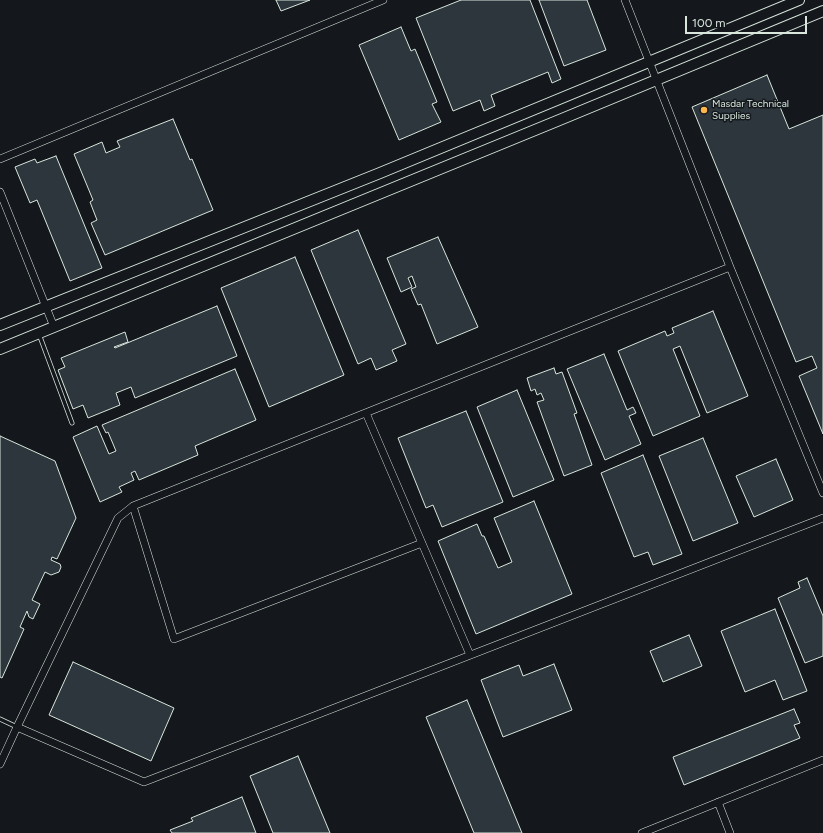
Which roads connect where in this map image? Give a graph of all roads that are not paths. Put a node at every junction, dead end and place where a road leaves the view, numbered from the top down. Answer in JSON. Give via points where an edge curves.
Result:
{"nodes":[{"id":1,"x":383,"y":0,"type":"edge"},
{"id":2,"x":625,"y":0,"type":"edge"},
{"id":3,"x":799,"y":0,"type":"edge"},
{"id":4,"x":823,"y":11,"type":"edge"},
{"id":5,"x":649,"y":62,"type":"junction"},
{"id":6,"x":657,"y":80,"type":"junction"},
{"id":7,"x":0,"y":159,"type":"edge"},
{"id":8,"x":0,"y":192,"type":"edge"},
{"id":9,"x":730,"y":267,"type":"junction"},
{"id":10,"x":46,"y":306,"type":"junction"},
{"id":11,"x":0,"y":325,"type":"edge"},
{"id":12,"x":54,"y":327,"type":"junction"},
{"id":13,"x":39,"y":334,"type":"junction"},
{"id":14,"x":0,"y":349,"type":"edge"},
{"id":15,"x":366,"y":413,"type":"junction"},
{"id":16,"x":72,"y":423,"type":"dead end"},
{"id":17,"x":823,"y":494,"type":"edge"},
{"id":18,"x":133,"y":506,"type":"junction"},
{"id":19,"x":823,"y":518,"type":"edge"},
{"id":20,"x":422,"y":543,"type":"junction"},
{"id":21,"x":470,"y":655,"type":"junction"},
{"id":22,"x":0,"y":719,"type":"edge"},
{"id":23,"x":17,"y":727,"type":"junction"},
{"id":24,"x":823,"y":760,"type":"edge"},
{"id":25,"x":0,"y":764,"type":"edge"},
{"id":26,"x":718,"y":802,"type":"junction"},
{"id":27,"x":642,"y":833,"type":"edge"},
{"id":28,"x":730,"y":833,"type":"edge"}],
"edges":[{"from":1,"to":7,"type":"street"},
{"from":2,"to":5,"type":"street"},
{"from":3,"to":5,"type":"main road"},
{"from":4,"to":6,"type":"main road"},
{"from":5,"to":6,"type":"street"},
{"from":5,"to":10,"type":"main road"},
{"from":6,"to":9,"type":"street"},
{"from":6,"to":12,"type":"main road"},
{"from":8,"to":10,"type":"street"},
{"from":9,"to":15,"type":"street"},
{"from":9,"to":17,"type":"street"},
{"from":10,"to":11,"type":"main road"},
{"from":10,"to":12,"type":"street"},
{"from":12,"to":13,"type":"main road"},
{"from":13,"to":14,"type":"main road"},
{"from":13,"to":16,"type":"lane"},
{"from":15,"to":18,"type":"street"},
{"from":15,"to":20,"type":"street"},
{"from":18,"to":20,"type":"street","via":[[174,639]]},
{"from":18,"to":23,"type":"street","via":[[118,518]]},
{"from":19,"to":21,"type":"street"},
{"from":20,"to":21,"type":"street"},
{"from":21,"to":23,"type":"street","via":[[144,782]]},
{"from":22,"to":23,"type":"lane"},
{"from":23,"to":25,"type":"street"},
{"from":24,"to":26,"type":"street"},
{"from":26,"to":27,"type":"street"},
{"from":26,"to":28,"type":"street"}]}
